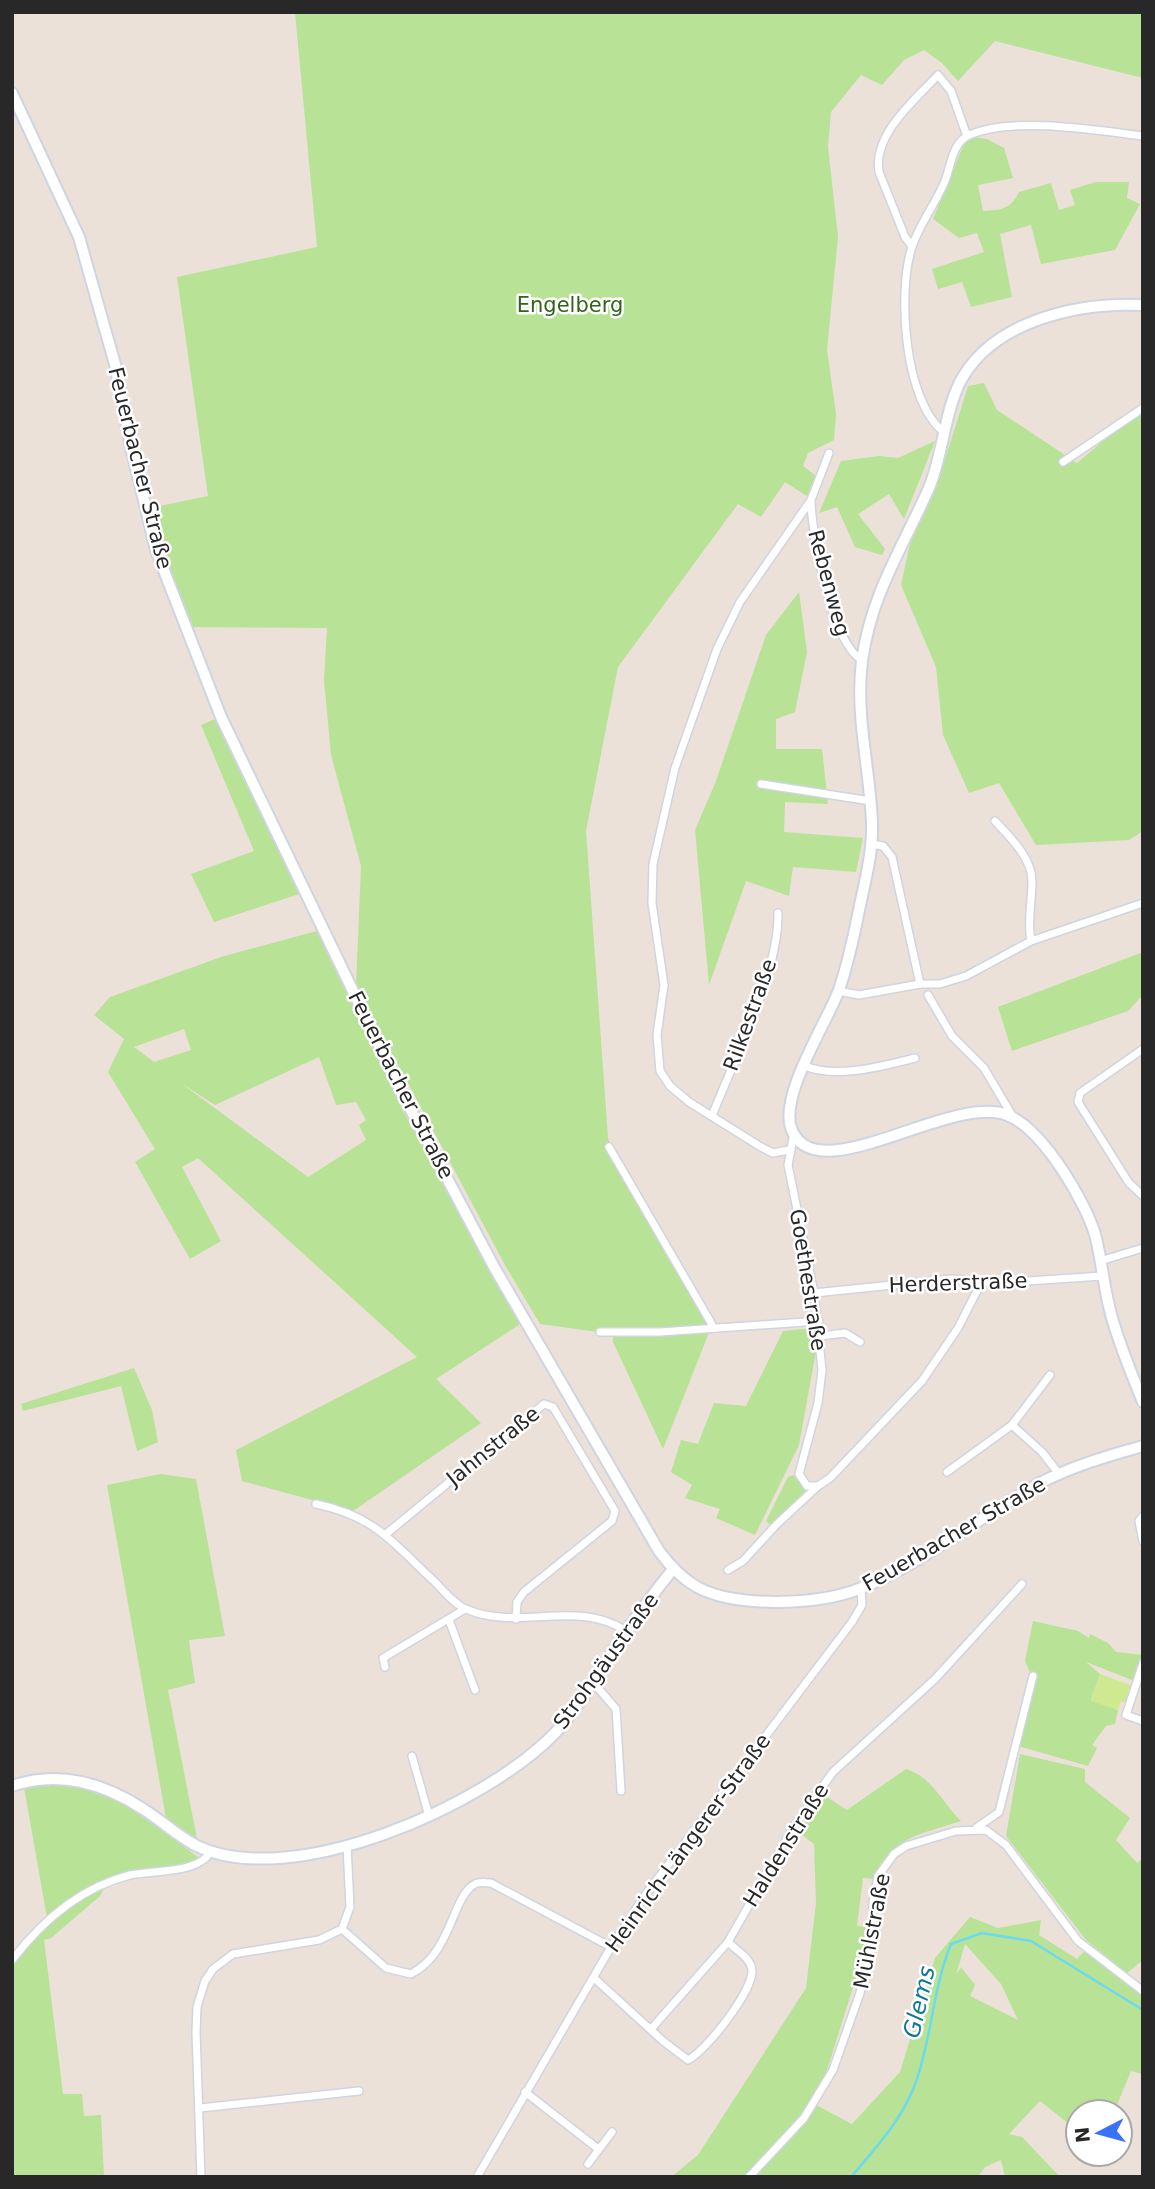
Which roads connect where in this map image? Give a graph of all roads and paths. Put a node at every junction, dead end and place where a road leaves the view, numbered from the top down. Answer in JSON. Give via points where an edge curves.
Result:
{"nodes":[{"id":1,"x":12,"y":93,"type":"edge"},
{"id":2,"x":967,"y":136,"type":"junction"},
{"id":3,"x":1143,"y":136,"type":"edge"},
{"id":4,"x":912,"y":246,"type":"junction"},
{"id":5,"x":1143,"y":305,"type":"edge"},
{"id":6,"x":1143,"y":408,"type":"edge"},
{"id":7,"x":945,"y":433,"type":"junction"},
{"id":8,"x":829,"y":453,"type":"dead end"},
{"id":9,"x":1063,"y":462,"type":"dead end"},
{"id":10,"x":811,"y":500,"type":"junction"},
{"id":11,"x":862,"y":660,"type":"junction"},
{"id":12,"x":761,"y":784,"type":"dead end"},
{"id":13,"x":871,"y":801,"type":"junction"},
{"id":14,"x":995,"y":821,"type":"dead end"},
{"id":15,"x":871,"y":844,"type":"junction"},
{"id":16,"x":1143,"y":903,"type":"edge"},
{"id":17,"x":778,"y":913,"type":"dead end"},
{"id":18,"x":1031,"y":940,"type":"junction"},
{"id":19,"x":920,"y":984,"type":"junction"},
{"id":20,"x":838,"y":991,"type":"junction"},
{"id":21,"x":928,"y":995,"type":"dead end"},
{"id":22,"x":1143,"y":1049,"type":"edge"},
{"id":23,"x":915,"y":1058,"type":"dead end"},
{"id":24,"x":805,"y":1066,"type":"junction"},
{"id":25,"x":712,"y":1116,"type":"junction"},
{"id":26,"x":1013,"y":1117,"type":"junction"},
{"id":27,"x":794,"y":1133,"type":"junction"},
{"id":28,"x":609,"y":1147,"type":"dead end"},
{"id":29,"x":789,"y":1150,"type":"junction"},
{"id":30,"x":1141,"y":1191,"type":"edge"},
{"id":31,"x":1143,"y":1248,"type":"edge"},
{"id":32,"x":1101,"y":1261,"type":"junction"},
{"id":33,"x":1102,"y":1276,"type":"junction"},
{"id":34,"x":981,"y":1283,"type":"junction"},
{"id":35,"x":814,"y":1293,"type":"junction"},
{"id":36,"x":819,"y":1321,"type":"junction"},
{"id":37,"x":714,"y":1328,"type":"junction"},
{"id":38,"x":600,"y":1332,"type":"dead end"},
{"id":39,"x":820,"y":1336,"type":"junction"},
{"id":40,"x":860,"y":1342,"type":"dead end"},
{"id":41,"x":1050,"y":1375,"type":"dead end"},
{"id":42,"x":1143,"y":1402,"type":"edge"},
{"id":43,"x":1012,"y":1424,"type":"junction"},
{"id":44,"x":1143,"y":1446,"type":"edge"},
{"id":45,"x":947,"y":1472,"type":"dead end"},
{"id":46,"x":1059,"y":1474,"type":"junction"},
{"id":47,"x":822,"y":1484,"type":"junction"},
{"id":48,"x":316,"y":1504,"type":"dead end"},
{"id":49,"x":1143,"y":1516,"type":"edge"},
{"id":50,"x":386,"y":1534,"type":"junction"},
{"id":51,"x":1143,"y":1541,"type":"edge"},
{"id":52,"x":673,"y":1569,"type":"junction"},
{"id":53,"x":728,"y":1570,"type":"dead end"},
{"id":54,"x":1022,"y":1584,"type":"dead end"},
{"id":55,"x":860,"y":1588,"type":"junction"},
{"id":56,"x":465,"y":1609,"type":"junction"},
{"id":57,"x":516,"y":1619,"type":"junction"},
{"id":58,"x":449,"y":1620,"type":"junction"},
{"id":59,"x":626,"y":1631,"type":"junction"},
{"id":60,"x":1143,"y":1663,"type":"edge"},
{"id":61,"x":385,"y":1667,"type":"dead end"},
{"id":62,"x":1033,"y":1676,"type":"dead end"},
{"id":63,"x":593,"y":1682,"type":"junction"},
{"id":64,"x":475,"y":1690,"type":"dead end"},
{"id":65,"x":1143,"y":1721,"type":"edge"},
{"id":66,"x":412,"y":1756,"type":"dead end"},
{"id":67,"x":12,"y":1786,"type":"edge"},
{"id":68,"x":621,"y":1791,"type":"dead end"},
{"id":69,"x":429,"y":1816,"type":"junction"},
{"id":70,"x":976,"y":1828,"type":"junction"},
{"id":71,"x":347,"y":1845,"type":"junction"},
{"id":72,"x":211,"y":1851,"type":"junction"},
{"id":73,"x":342,"y":1929,"type":"junction"},
{"id":74,"x":728,"y":1942,"type":"junction"},
{"id":75,"x":611,"y":1947,"type":"junction"},
{"id":76,"x":12,"y":1959,"type":"edge"},
{"id":77,"x":594,"y":1978,"type":"junction"},
{"id":78,"x":1143,"y":1992,"type":"edge"},
{"id":79,"x":651,"y":2029,"type":"junction"},
{"id":80,"x":359,"y":2091,"type":"dead end"},
{"id":81,"x":525,"y":2092,"type":"junction"},
{"id":82,"x":200,"y":2108,"type":"junction"},
{"id":83,"x":612,"y":2132,"type":"dead end"},
{"id":84,"x":597,"y":2148,"type":"junction"},
{"id":85,"x":588,"y":2164,"type":"dead end"},
{"id":86,"x":201,"y":2177,"type":"edge"},
{"id":87,"x":477,"y":2177,"type":"edge"},
{"id":88,"x":749,"y":2177,"type":"edge"}],
"edges":[{"from":1,"to":52,"type":"main road","name":"Feuerbacher Straße","via":[[79,237],[116,368],[156,550],[221,717],[404,1097],[494,1267]]},
{"from":2,"to":3,"type":"street","via":[[1035,127]]},
{"from":2,"to":4,"type":"street","via":[[955,150],[935,204]]},
{"from":2,"to":4,"type":"street","via":[[951,91],[938,75],[890,129],[879,172]]},
{"from":4,"to":7,"type":"street","via":[[907,355],[923,399]]},
{"from":5,"to":7,"type":"main road","via":[[1080,309],[1045,317],[997,342],[967,370]]},
{"from":6,"to":9,"type":"street"},
{"from":7,"to":11,"type":"main road","via":[[931,483],[885,575]]},
{"from":8,"to":10,"type":"street"},
{"from":10,"to":11,"type":"street","name":"Rebenweg","via":[[815,539],[839,628],[847,648]]},
{"from":10,"to":25,"type":"street","via":[[740,603],[717,649],[675,768],[653,864],[652,903],[664,985],[657,1035],[660,1071],[670,1086]]},
{"from":11,"to":13,"type":"main road","via":[[859,693]]},
{"from":12,"to":13,"type":"street"},
{"from":13,"to":15,"type":"main road"},
{"from":14,"to":18,"type":"street","via":[[1027,859],[1032,878]]},
{"from":15,"to":19,"type":"street","via":[[883,846],[892,857]]},
{"from":15,"to":20,"type":"main road"},
{"from":16,"to":18,"type":"street"},
{"from":17,"to":25,"type":"street","name":"Rilkestraße","via":[[779,931],[770,963]]},
{"from":18,"to":19,"type":"street","via":[[966,976]]},
{"from":19,"to":20,"type":"street","via":[[859,995]]},
{"from":20,"to":24,"type":"main road"},
{"from":21,"to":26,"type":"street","via":[[952,1036],[984,1068]]},
{"from":22,"to":30,"type":"street","via":[[1080,1093],[1078,1102],[1129,1183]]},
{"from":23,"to":24,"type":"street","via":[[845,1069]]},
{"from":24,"to":27,"type":"main road","via":[[793,1092]]},
{"from":25,"to":29,"type":"street","via":[[774,1153]]},
{"from":26,"to":27,"type":"main road","via":[[972,1110],[835,1152],[807,1147]]},
{"from":26,"to":32,"type":"main road","via":[[1046,1148],[1072,1187],[1092,1226]]},
{"from":27,"to":29,"type":"street","name":"Goethestraße"},
{"from":28,"to":37,"type":"street"},
{"from":29,"to":35,"type":"street","name":"Goethestraße","via":[[792,1188]]},
{"from":31,"to":32,"type":"street"},
{"from":32,"to":33,"type":"main road"},
{"from":33,"to":34,"type":"street","name":"Herderstraße"},
{"from":33,"to":42,"type":"main road","via":[[1112,1320]]},
{"from":34,"to":35,"type":"street","name":"Herderstraße","via":[[953,1279]]},
{"from":34,"to":47,"type":"street","via":[[958,1328],[922,1381]]},
{"from":35,"to":36,"type":"street","name":"Goethestraße"},
{"from":36,"to":37,"type":"street"},
{"from":36,"to":39,"type":"street","name":"Goethestraße"},
{"from":37,"to":38,"type":"street"},
{"from":39,"to":40,"type":"street","via":[[845,1333]]},
{"from":39,"to":47,"type":"street","name":"Goethestraße","via":[[818,1403],[799,1474],[807,1486]]},
{"from":41,"to":43,"type":"street"},
{"from":43,"to":45,"type":"street"},
{"from":43,"to":46,"type":"street"},
{"from":44,"to":46,"type":"main road","name":"Feuerbacher Straße"},
{"from":46,"to":55,"type":"main road","name":"Feuerbacher Straße"},
{"from":47,"to":53,"type":"street"},
{"from":48,"to":50,"type":"street","via":[[349,1513]]},
{"from":49,"to":51,"type":"street","via":[[1139,1521]]},
{"from":50,"to":56,"type":"street"},
{"from":50,"to":57,"type":"street","name":"Jahnstraße","via":[[544,1404],[553,1407],[615,1511],[612,1521],[524,1592],[517,1602]]},
{"from":52,"to":55,"type":"main road","name":"Feuerbacher Straße","via":[[699,1588],[755,1600],[812,1599]]},
{"from":52,"to":59,"type":"main road","name":"Strohgäustraße"},
{"from":54,"to":74,"type":"street","name":"Haldenstraße","via":[[935,1679],[833,1772],[794,1826]]},
{"from":55,"to":75,"type":"street","name":"Heinrich-Längerer-Straße","via":[[862,1605],[852,1622],[679,1849]]},
{"from":56,"to":57,"type":"street"},
{"from":56,"to":58,"type":"street"},
{"from":57,"to":59,"type":"street","via":[[578,1614]]},
{"from":58,"to":61,"type":"street","via":[[383,1658]]},
{"from":58,"to":64,"type":"street"},
{"from":59,"to":63,"type":"main road","name":"Strohgäustraße"},
{"from":60,"to":65,"type":"street","via":[[1126,1714]]},
{"from":62,"to":70,"type":"street","via":[[999,1812]]},
{"from":63,"to":68,"type":"street","via":[[616,1709]]},
{"from":63,"to":69,"type":"main road","name":"Strohgäustraße","via":[[538,1749],[490,1783]]},
{"from":66,"to":69,"type":"street"},
{"from":67,"to":72,"type":"main road","name":"Strohgäustraße","via":[[54,1779],[104,1787]]},
{"from":69,"to":71,"type":"main road","name":"Strohgäustraße"},
{"from":70,"to":78,"type":"street","via":[[1006,1845],[1078,1941]]},
{"from":70,"to":88,"type":"street","name":"Mühlstraße","via":[[906,1846],[884,1865],[873,1903],[872,1947],[832,2070],[804,2118]]},
{"from":71,"to":72,"type":"main road","name":"Strohgäustraße","via":[[276,1857]]},
{"from":71,"to":73,"type":"street","via":[[350,1907]]},
{"from":72,"to":76,"type":"street","via":[[196,1865],[130,1875],[97,1886],[48,1921]]},
{"from":73,"to":75,"type":"street","via":[[386,1968],[411,1974],[436,1956],[464,1896],[480,1882],[491,1883]]},
{"from":73,"to":82,"type":"street","via":[[319,1940],[245,1950],[213,1969],[197,2007]]},
{"from":74,"to":79,"type":"street","name":"Haldenstraße"},
{"from":74,"to":79,"type":"street","via":[[750,1962],[752,1973],[719,2031],[688,2060]]},
{"from":75,"to":77,"type":"street","name":"Heinrich-Längerer-Straße"},
{"from":77,"to":79,"type":"street"},
{"from":77,"to":81,"type":"street","name":"Heinrich-Längerer-Straße"},
{"from":80,"to":82,"type":"street"},
{"from":81,"to":84,"type":"street"},
{"from":81,"to":87,"type":"street","name":"Heinrich-Längerer-Straße"},
{"from":82,"to":86,"type":"street"},
{"from":83,"to":84,"type":"street"},
{"from":84,"to":85,"type":"street"}]}
